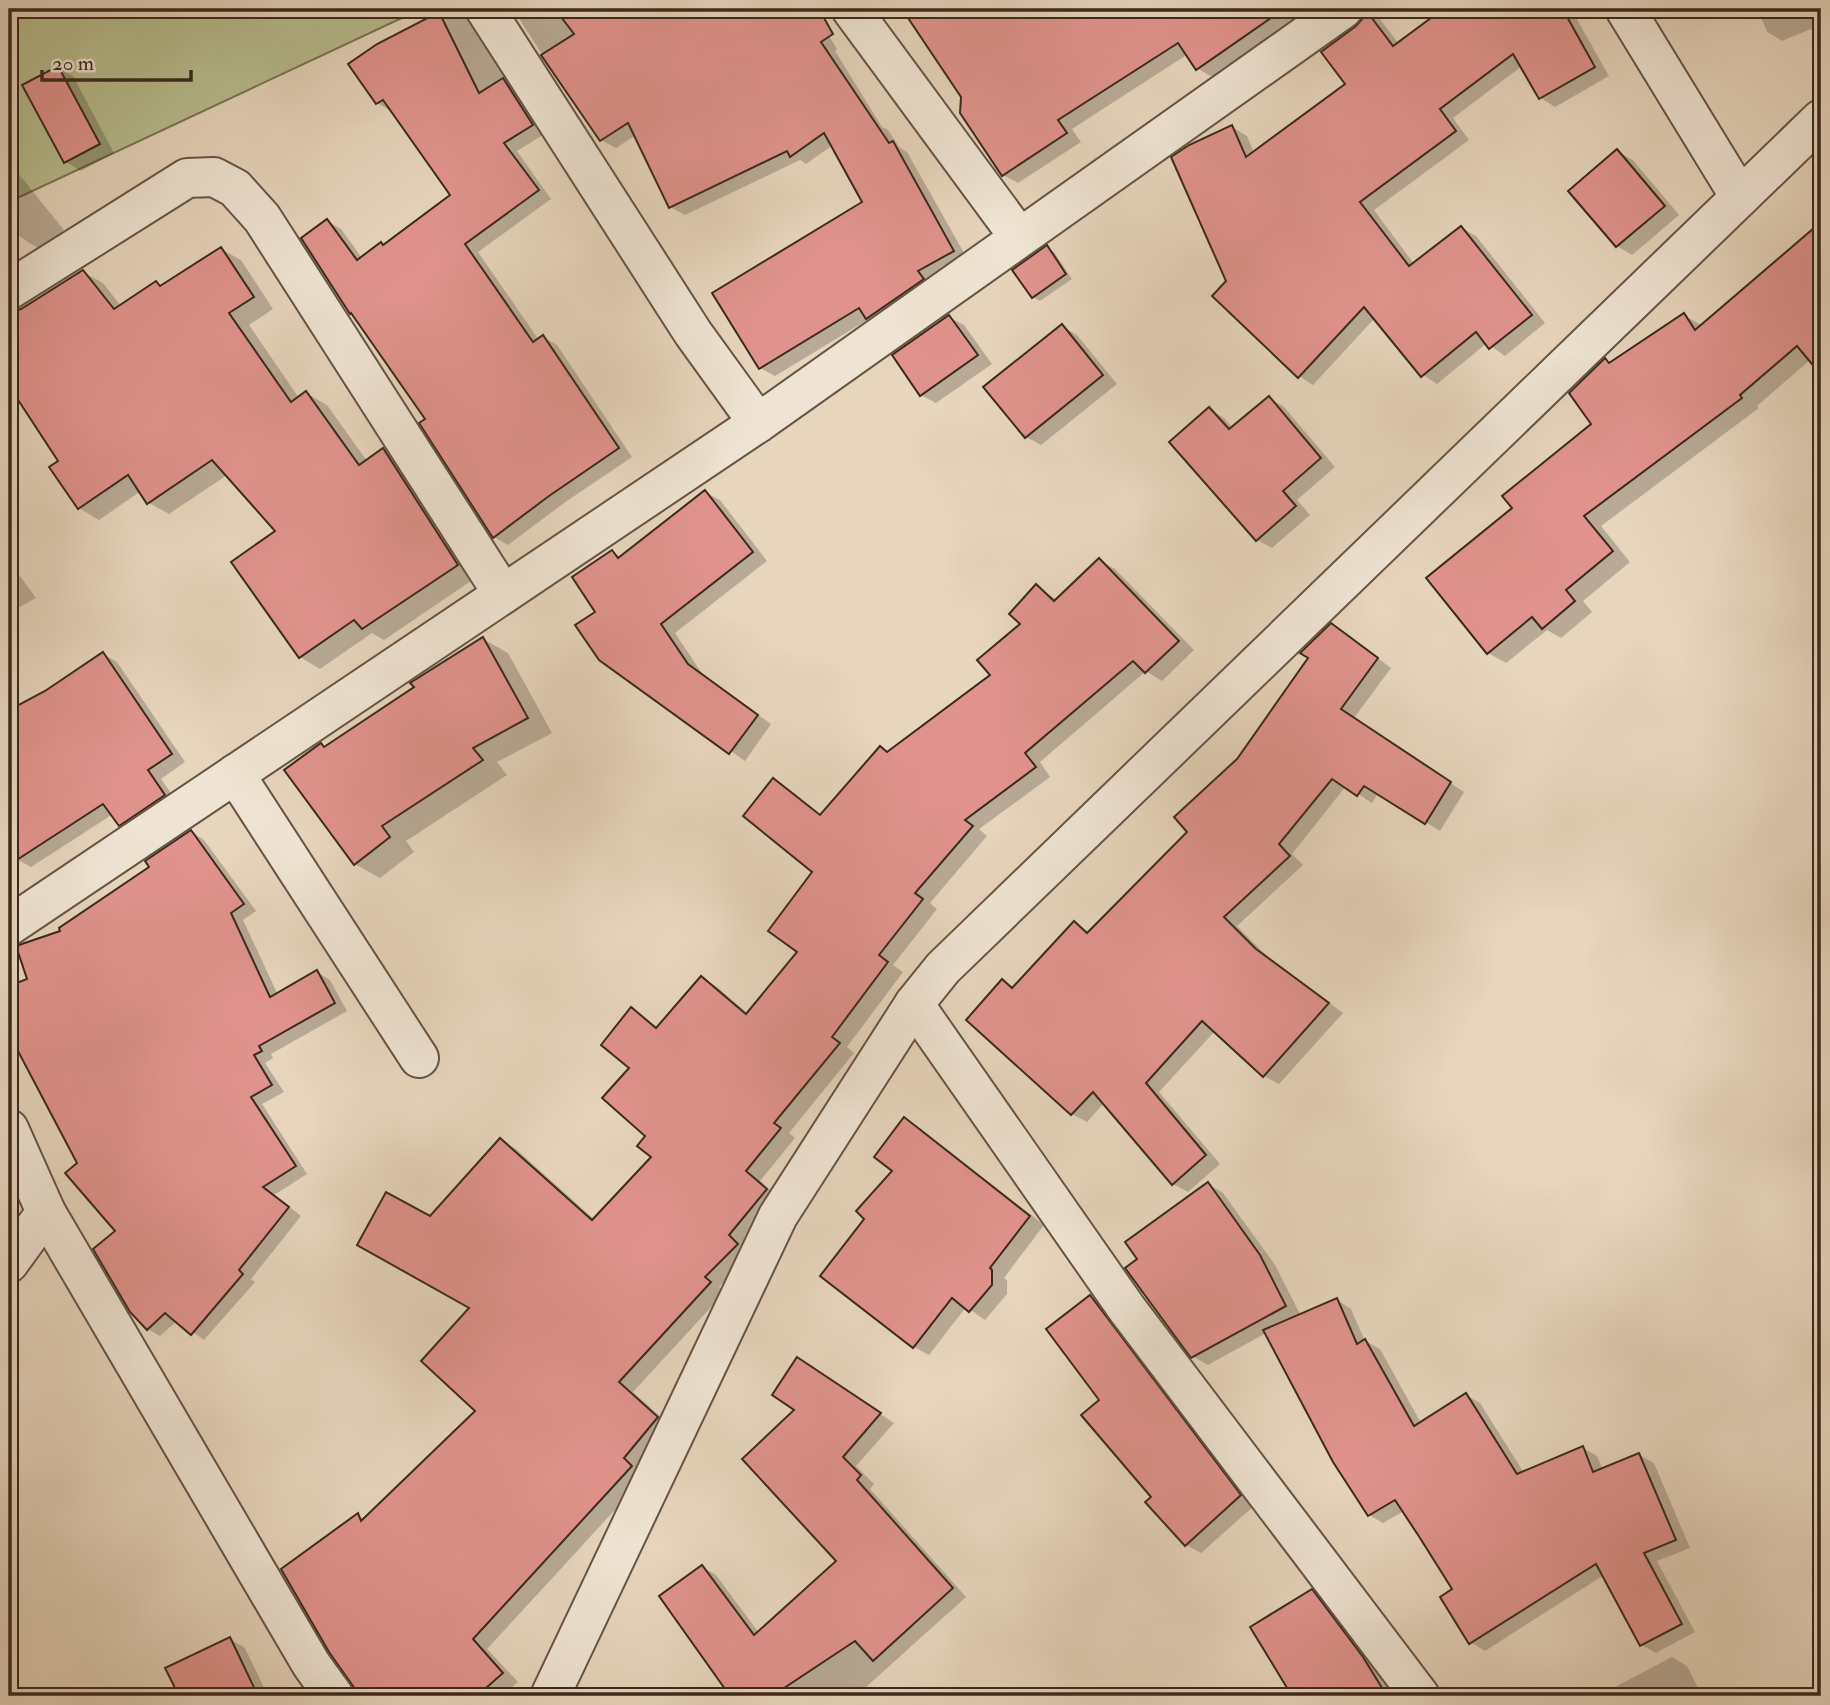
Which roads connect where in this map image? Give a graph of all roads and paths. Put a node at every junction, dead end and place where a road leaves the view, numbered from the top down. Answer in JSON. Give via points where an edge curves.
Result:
{"nodes":[{"id":1,"x":485,"y":9,"type":"edge"},
{"id":2,"x":851,"y":9,"type":"edge"},
{"id":3,"x":1343,"y":9,"type":"edge"},
{"id":4,"x":1625,"y":9,"type":"edge"},
{"id":5,"x":1821,"y":119,"type":"edge"},
{"id":6,"x":1740,"y":197,"type":"junction"},
{"id":7,"x":1019,"y":237,"type":"junction"},
{"id":8,"x":9,"y":290,"type":"edge"},
{"id":9,"x":758,"y":423,"type":"junction"},
{"id":10,"x":503,"y":594,"type":"junction"},
{"id":11,"x":235,"y":774,"type":"junction"},
{"id":12,"x":9,"y":926,"type":"edge"},
{"id":13,"x":914,"y":1004,"type":"junction"},
{"id":14,"x":419,"y":1058,"type":"dead end"},
{"id":15,"x":9,"y":1129,"type":"edge"},
{"id":16,"x":46,"y":1212,"type":"junction"},
{"id":17,"x":9,"y":1263,"type":"edge"},
{"id":18,"x":334,"y":1696,"type":"edge"},
{"id":19,"x":550,"y":1696,"type":"edge"},
{"id":20,"x":1420,"y":1696,"type":"edge"}],
"edges":[{"from":1,"to":9,"type":"street","via":[[693,333]]},
{"from":2,"to":7,"type":"street"},
{"from":3,"to":7,"type":"street"},
{"from":4,"to":6,"type":"street"},
{"from":5,"to":6,"type":"street"},
{"from":6,"to":13,"type":"street","via":[[943,968]]},
{"from":7,"to":9,"type":"street"},
{"from":8,"to":10,"type":"street","via":[[187,178],[214,177],[234,188],[262,218]]},
{"from":9,"to":10,"type":"street"},
{"from":10,"to":11,"type":"street"},
{"from":11,"to":12,"type":"street"},
{"from":11,"to":14,"type":"street"},
{"from":13,"to":19,"type":"street","via":[[778,1216]]},
{"from":13,"to":20,"type":"street","via":[[1127,1309]]},
{"from":15,"to":16,"type":"street"},
{"from":16,"to":17,"type":"street"},
{"from":16,"to":18,"type":"street"}]}
